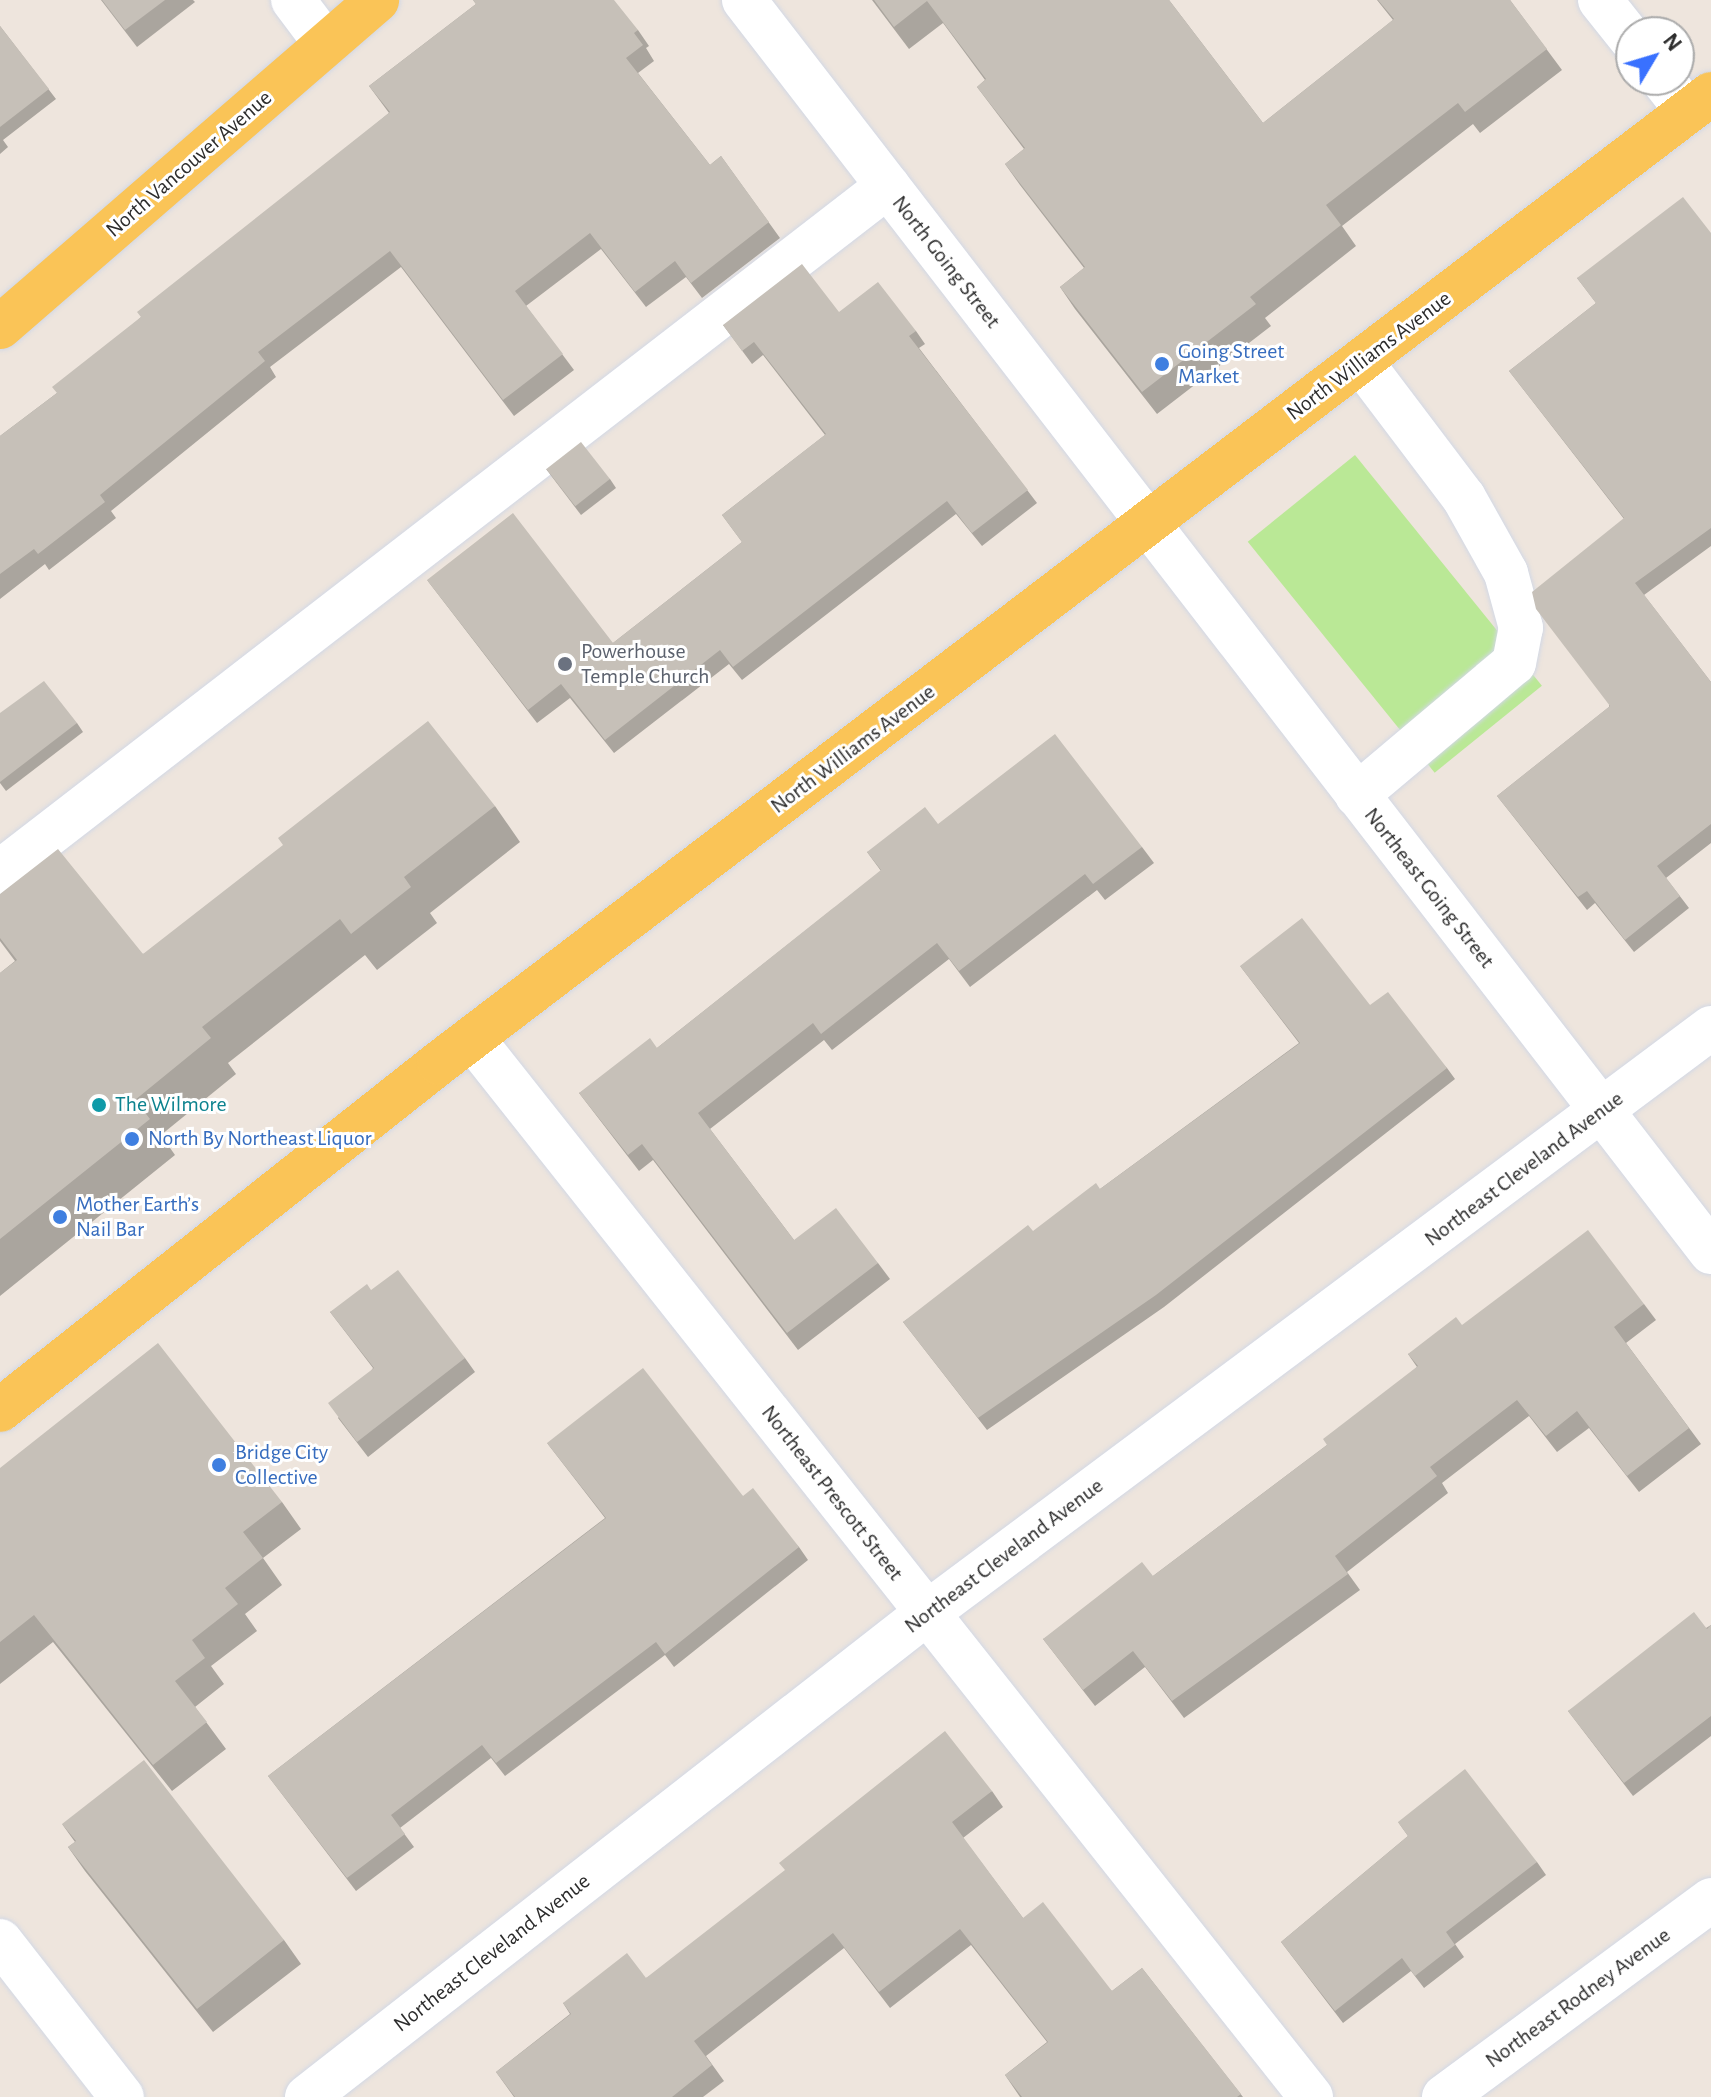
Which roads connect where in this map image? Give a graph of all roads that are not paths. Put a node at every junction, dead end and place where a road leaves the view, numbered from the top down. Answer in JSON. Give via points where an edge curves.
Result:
{"nodes":[{"id":1,"x":293,"y":0,"type":"edge"},
{"id":2,"x":377,"y":0,"type":"edge"},
{"id":3,"x":744,"y":0,"type":"edge"},
{"id":4,"x":1600,"y":0,"type":"edge"},
{"id":5,"x":1615,"y":19,"type":"edge"},
{"id":6,"x":326,"y":44,"type":"junction"},
{"id":7,"x":1686,"y":96,"type":"edge"},
{"id":8,"x":888,"y":186,"type":"junction"},
{"id":9,"x":0,"y":327,"type":"edge"},
{"id":10,"x":1361,"y":362,"type":"junction"},
{"id":11,"x":1148,"y":524,"type":"junction"},
{"id":12,"x":1357,"y":795,"type":"junction"},
{"id":13,"x":0,"y":872,"type":"edge"},
{"id":14,"x":1711,"y":1028,"type":"edge"},
{"id":15,"x":472,"y":1038,"type":"junction"},
{"id":16,"x":1602,"y":1111,"type":"junction"},
{"id":17,"x":1711,"y":1252,"type":"edge"},
{"id":18,"x":0,"y":1410,"type":"edge"},
{"id":19,"x":927,"y":1613,"type":"junction"},
{"id":20,"x":1711,"y":1900,"type":"edge"},
{"id":21,"x":0,"y":1941,"type":"edge"},
{"id":22,"x":122,"y":2097,"type":"edge"},
{"id":23,"x":307,"y":2097,"type":"edge"},
{"id":24,"x":1311,"y":2097,"type":"edge"},
{"id":25,"x":1444,"y":2097,"type":"edge"}],
"edges":[{"from":1,"to":6,"type":"street"},
{"from":2,"to":6,"type":"main road","name":"North Vancouver Avenue"},
{"from":3,"to":8,"type":"street","name":"North Going Street"},
{"from":4,"to":5,"type":"street"},
{"from":6,"to":9,"type":"main road","name":"North Vancouver Avenue"},
{"from":7,"to":10,"type":"main road","name":"North Williams Avenue"},
{"from":8,"to":11,"type":"street","name":"North Going Street"},
{"from":8,"to":13,"type":"street"},
{"from":10,"to":11,"type":"main road","name":"North Williams Avenue"},
{"from":10,"to":12,"type":"street","via":[[1464,498],[1506,573],[1521,628],[1514,663]]},
{"from":11,"to":12,"type":"street","name":"Northeast Going Street"},
{"from":11,"to":15,"type":"main road","name":"North Williams Avenue"},
{"from":12,"to":16,"type":"street","name":"Northeast Going Street"},
{"from":14,"to":16,"type":"street","name":"Northeast Cleveland Avenue"},
{"from":15,"to":18,"type":"main road","name":"North Williams Avenue"},
{"from":15,"to":19,"type":"street","name":"Northeast Prescott Street"},
{"from":16,"to":17,"type":"street","name":"Northeast Going Street"},
{"from":16,"to":19,"type":"street","name":"Northeast Cleveland Avenue"},
{"from":19,"to":23,"type":"street","name":"Northeast Cleveland Avenue"},
{"from":19,"to":24,"type":"street","name":"Northeast Prescott Street"},
{"from":20,"to":25,"type":"street","name":"Northeast Rodney Avenue"},
{"from":21,"to":22,"type":"street"}]}
